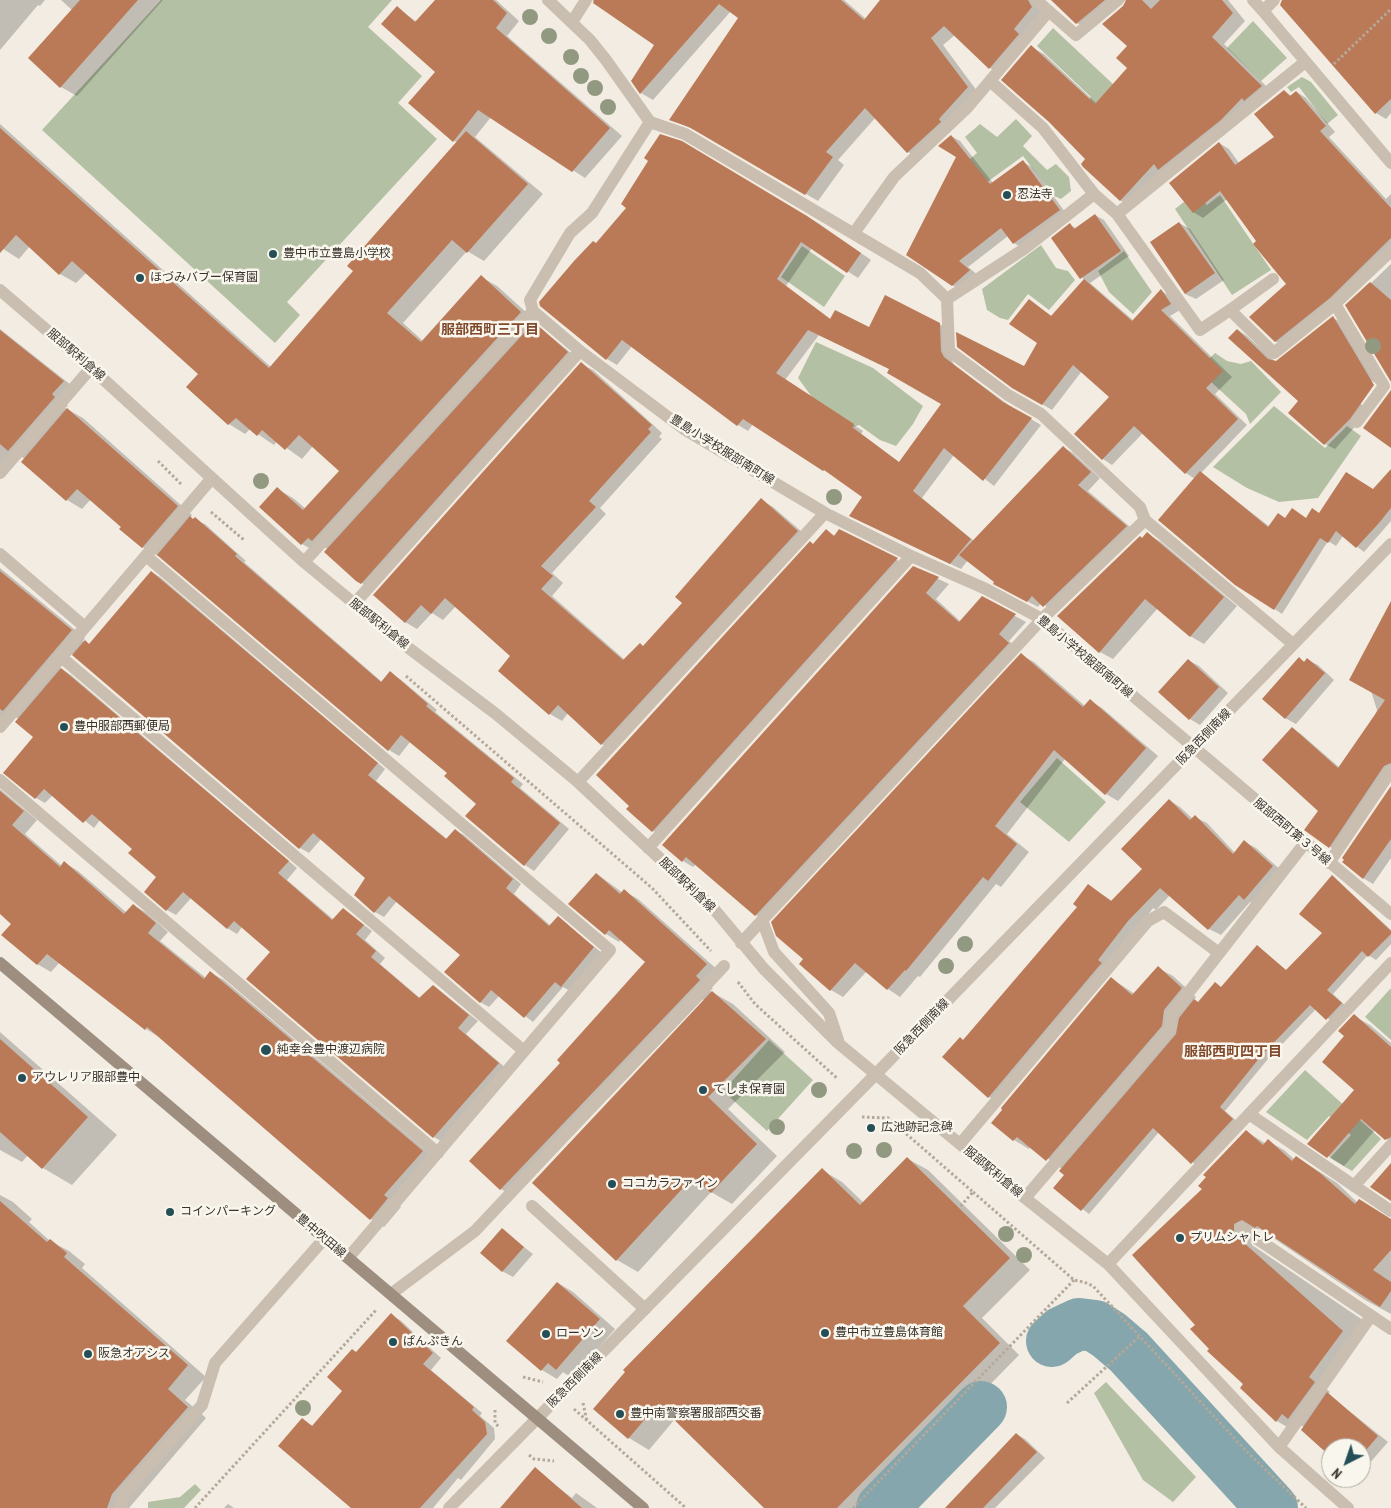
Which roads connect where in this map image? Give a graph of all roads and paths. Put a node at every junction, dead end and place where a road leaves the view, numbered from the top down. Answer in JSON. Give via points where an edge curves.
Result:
{"nodes":[{"id":1,"x":548,"y":0,"type":"edge"},
{"id":2,"x":586,"y":0,"type":"edge"},
{"id":3,"x":1036,"y":0,"type":"edge"},
{"id":4,"x":1118,"y":0,"type":"edge"},
{"id":5,"x":1253,"y":0,"type":"edge"},
{"id":6,"x":1274,"y":0,"type":"edge"},
{"id":7,"x":1391,"y":9,"type":"edge"},
{"id":8,"x":1049,"y":11,"type":"junction"},
{"id":9,"x":1263,"y":11,"type":"junction"},
{"id":10,"x":572,"y":22,"type":"junction"},
{"id":11,"x":1305,"y":62,"type":"junction"},
{"id":12,"x":1320,"y":79,"type":"junction"},
{"id":13,"x":990,"y":81,"type":"junction"},
{"id":14,"x":650,"y":122,"type":"junction"},
{"id":15,"x":1391,"y":163,"type":"edge"},
{"id":16,"x":1094,"y":194,"type":"junction"},
{"id":17,"x":1117,"y":214,"type":"junction"},
{"id":18,"x":854,"y":233,"type":"junction"},
{"id":19,"x":1391,"y":251,"type":"edge"},
{"id":20,"x":1273,"y":279,"type":"dead end"},
{"id":21,"x":0,"y":290,"type":"edge"},
{"id":22,"x":947,"y":299,"type":"junction"},
{"id":23,"x":1335,"y":304,"type":"junction"},
{"id":24,"x":1230,"y":310,"type":"junction"},
{"id":25,"x":534,"y":311,"type":"junction"},
{"id":26,"x":580,"y":351,"type":"junction"},
{"id":27,"x":91,"y":368,"type":"junction"},
{"id":28,"x":1357,"y":422,"type":"dead end"},
{"id":29,"x":0,"y":473,"type":"edge"},
{"id":30,"x":212,"y":478,"type":"junction"},
{"id":31,"x":204,"y":506,"type":"dead end"},
{"id":32,"x":826,"y":513,"type":"junction"},
{"id":33,"x":1145,"y":520,"type":"junction"},
{"id":34,"x":250,"y":544,"type":"dead end"},
{"id":35,"x":1391,"y":544,"type":"edge"},
{"id":36,"x":0,"y":554,"type":"edge"},
{"id":37,"x":146,"y":556,"type":"junction"},
{"id":38,"x":911,"y":556,"type":"junction"},
{"id":39,"x":304,"y":562,"type":"junction"},
{"id":40,"x":354,"y":604,"type":"junction"},
{"id":41,"x":1042,"y":619,"type":"junction"},
{"id":42,"x":85,"y":627,"type":"junction"},
{"id":43,"x":1293,"y":644,"type":"junction"},
{"id":44,"x":60,"y":656,"type":"junction"},
{"id":45,"x":400,"y":670,"type":"dead end"},
{"id":46,"x":0,"y":727,"type":"edge"},
{"id":47,"x":1193,"y":749,"type":"junction"},
{"id":48,"x":1391,"y":771,"type":"edge"},
{"id":49,"x":0,"y":780,"type":"edge"},
{"id":50,"x":578,"y":782,"type":"junction"},
{"id":51,"x":1305,"y":843,"type":"junction"},
{"id":52,"x":648,"y":848,"type":"junction"},
{"id":53,"x":1329,"y":863,"type":"junction"},
{"id":54,"x":1391,"y":914,"type":"edge"},
{"id":55,"x":762,"y":920,"type":"junction"},
{"id":56,"x":740,"y":943,"type":"junction"},
{"id":57,"x":1219,"y":954,"type":"junction"},
{"id":58,"x":0,"y":962,"type":"edge"},
{"id":59,"x":1391,"y":963,"type":"edge"},
{"id":60,"x":724,"y":966,"type":"junction"},
{"id":61,"x":838,"y":1043,"type":"junction"},
{"id":62,"x":524,"y":1051,"type":"junction"},
{"id":63,"x":875,"y":1075,"type":"junction"},
{"id":64,"x":838,"y":1079,"type":"dead end"},
{"id":65,"x":1249,"y":1114,"type":"junction"},
{"id":66,"x":860,"y":1117,"type":"dead end"},
{"id":67,"x":960,"y":1144,"type":"junction"},
{"id":68,"x":1391,"y":1145,"type":"edge"},
{"id":69,"x":438,"y":1153,"type":"junction"},
{"id":70,"x":1354,"y":1186,"type":"junction"},
{"id":71,"x":973,"y":1192,"type":"junction"},
{"id":72,"x":1025,"y":1198,"type":"junction"},
{"id":73,"x":532,"y":1206,"type":"dead end"},
{"id":74,"x":959,"y":1208,"type":"dead end"},
{"id":75,"x":1391,"y":1211,"type":"edge"},
{"id":76,"x":1241,"y":1228,"type":"dead end"},
{"id":77,"x":324,"y":1239,"type":"junction"},
{"id":78,"x":348,"y":1258,"type":"junction"},
{"id":79,"x":1108,"y":1264,"type":"junction"},
{"id":80,"x":1074,"y":1280,"type":"junction"},
{"id":81,"x":391,"y":1294,"type":"junction"},
{"id":82,"x":645,"y":1309,"type":"junction"},
{"id":83,"x":1371,"y":1316,"type":"junction"},
{"id":84,"x":1391,"y":1329,"type":"edge"},
{"id":85,"x":1140,"y":1336,"type":"junction"},
{"id":86,"x":523,"y":1377,"type":"dead end"},
{"id":87,"x":542,"y":1381,"type":"dead end"},
{"id":88,"x":583,"y":1402,"type":"dead end"},
{"id":89,"x":1067,"y":1403,"type":"dead end"},
{"id":90,"x":495,"y":1406,"type":"dead end"},
{"id":91,"x":575,"y":1410,"type":"dead end"},
{"id":92,"x":537,"y":1418,"type":"junction"},
{"id":93,"x":587,"y":1422,"type":"junction"},
{"id":94,"x":495,"y":1423,"type":"dead end"},
{"id":95,"x":1279,"y":1447,"type":"junction"},
{"id":96,"x":534,"y":1459,"type":"dead end"},
{"id":97,"x":553,"y":1461,"type":"dead end"},
{"id":98,"x":120,"y":1508,"type":"edge"},
{"id":99,"x":195,"y":1508,"type":"edge"},
{"id":100,"x":449,"y":1508,"type":"edge"},
{"id":101,"x":643,"y":1508,"type":"edge"},
{"id":102,"x":686,"y":1508,"type":"edge"},
{"id":103,"x":852,"y":1508,"type":"edge"},
{"id":104,"x":1306,"y":1508,"type":"edge"},
{"id":105,"x":1348,"y":1508,"type":"edge"}],
"edges":[{"from":1,"to":10,"type":"street"},
{"from":2,"to":10,"type":"street"},
{"from":3,"to":8,"type":"street"},
{"from":4,"to":8,"type":"street","via":[[1076,35]]},
{"from":5,"to":9,"type":"street"},
{"from":6,"to":9,"type":"street"},
{"from":7,"to":12,"type":"path"},
{"from":8,"to":13,"type":"street"},
{"from":9,"to":11,"type":"street"},
{"from":10,"to":14,"type":"street","via":[[606,60]]},
{"from":11,"to":12,"type":"street"},
{"from":11,"to":17,"type":"street"},
{"from":12,"to":15,"type":"street"},
{"from":13,"to":16,"type":"street","via":[[1043,128]]},
{"from":13,"to":18,"type":"street","via":[[967,108],[894,177]]},
{"from":14,"to":18,"type":"street","via":[[685,134]]},
{"from":14,"to":25,"type":"street","via":[[592,214],[570,233],[530,300]]},
{"from":16,"to":17,"type":"street"},
{"from":16,"to":22,"type":"street","via":[[1024,249]]},
{"from":17,"to":24,"type":"street","via":[[1200,330]]},
{"from":18,"to":22,"type":"street","via":[[920,273]]},
{"from":19,"to":23,"type":"street"},
{"from":20,"to":24,"type":"street"},
{"from":21,"to":27,"type":"street","name":"服部駅利倉線"},
{"from":22,"to":33,"type":"street","via":[[949,351],[1001,390],[1041,414],[1140,507]]},
{"from":23,"to":24,"type":"street","via":[[1274,353]]},
{"from":23,"to":28,"type":"street","via":[[1384,386]]},
{"from":25,"to":26,"type":"street","name":"豊島小学校服部南町線"},
{"from":25,"to":39,"type":"street"},
{"from":26,"to":32,"type":"street","name":"豊島小学校服部南町線","via":[[684,429]]},
{"from":26,"to":40,"type":"street"},
{"from":27,"to":29,"type":"street"},
{"from":27,"to":30,"type":"street","name":"服部駅利倉線"},
{"from":30,"to":37,"type":"street"},
{"from":30,"to":39,"type":"street","name":"服部駅利倉線"},
{"from":31,"to":34,"type":"path"},
{"from":32,"to":38,"type":"street","name":"豊島小学校服部南町線"},
{"from":32,"to":50,"type":"street"},
{"from":33,"to":41,"type":"street"},
{"from":33,"to":43,"type":"street"},
{"from":35,"to":43,"type":"street","name":"阪急西側南線"},
{"from":36,"to":42,"type":"street"},
{"from":37,"to":42,"type":"street"},
{"from":37,"to":62,"type":"street","via":[[610,950]]},
{"from":38,"to":41,"type":"street","name":"豊島小学校服部南町線","via":[[986,589]]},
{"from":38,"to":52,"type":"street"},
{"from":39,"to":40,"type":"street","name":"服部駅利倉線"},
{"from":40,"to":50,"type":"street","name":"服部駅利倉線"},
{"from":41,"to":47,"type":"street","name":"豊島小学校服部南町線"},
{"from":41,"to":55,"type":"street"},
{"from":42,"to":44,"type":"street"},
{"from":43,"to":47,"type":"street","name":"阪急西側南線"},
{"from":44,"to":46,"type":"street"},
{"from":44,"to":62,"type":"street"},
{"from":45,"to":60,"type":"path","via":[[652,888]]},
{"from":47,"to":51,"type":"street","name":"服部西町第３号線"},
{"from":47,"to":63,"type":"street","name":"阪急西側南線"},
{"from":48,"to":53,"type":"street"},
{"from":49,"to":69,"type":"street"},
{"from":50,"to":52,"type":"street","name":"服部駅利倉線"},
{"from":51,"to":53,"type":"street","name":"服部西町第３号線"},
{"from":51,"to":57,"type":"street"},
{"from":52,"to":56,"type":"street","name":"服部駅利倉線","via":[[714,909]]},
{"from":53,"to":54,"type":"street","name":"服部西町第３号線"},
{"from":55,"to":56,"type":"street"},
{"from":55,"to":61,"type":"street","via":[[774,952],[829,1013]]},
{"from":56,"to":61,"type":"street","name":"服部駅利倉線"},
{"from":57,"to":67,"type":"street","via":[[1164,912],[1148,921]]},
{"from":57,"to":72,"type":"street","via":[[1171,1015],[1170,1029]]},
{"from":58,"to":77,"type":"main road","name":"豊中吹田線"},
{"from":59,"to":65,"type":"street"},
{"from":60,"to":64,"type":"path","via":[[755,1004]]},
{"from":60,"to":81,"type":"street","via":[[475,1231]]},
{"from":61,"to":63,"type":"street","name":"服部駅利倉線"},
{"from":62,"to":69,"type":"street"},
{"from":63,"to":67,"type":"street","name":"服部駅利倉線"},
{"from":63,"to":82,"type":"street","name":"阪急西側南線"},
{"from":65,"to":70,"type":"street"},
{"from":65,"to":79,"type":"street"},
{"from":66,"to":71,"type":"path","via":[[888,1118]]},
{"from":67,"to":72,"type":"street","name":"服部駅利倉線"},
{"from":68,"to":70,"type":"street"},
{"from":69,"to":78,"type":"street"},
{"from":70,"to":75,"type":"street"},
{"from":71,"to":74,"type":"path"},
{"from":71,"to":80,"type":"path"},
{"from":72,"to":79,"type":"street","name":"服部駅利倉線"},
{"from":73,"to":82,"type":"street"},
{"from":76,"to":83,"type":"street"},
{"from":77,"to":78,"type":"main road","name":"豊中吹田線"},
{"from":77,"to":98,"type":"street","via":[[215,1363],[202,1404],[123,1495]]},
{"from":78,"to":81,"type":"main road","name":"豊中吹田線"},
{"from":79,"to":95,"type":"street","name":"服部駅利倉線"},
{"from":80,"to":85,"type":"path","via":[[1093,1286]]},
{"from":80,"to":103,"type":"path"},
{"from":81,"to":92,"type":"main road","name":"豊中吹田線"},
{"from":81,"to":99,"type":"path"},
{"from":82,"to":92,"type":"street","name":"阪急西側南線"},
{"from":83,"to":84,"type":"street"},
{"from":83,"to":95,"type":"street"},
{"from":85,"to":89,"type":"path"},
{"from":85,"to":104,"type":"path","via":[[1248,1453]]},
{"from":86,"to":87,"type":"path"},
{"from":88,"to":93,"type":"path"},
{"from":90,"to":94,"type":"path"},
{"from":91,"to":93,"type":"path"},
{"from":92,"to":100,"type":"street","name":"阪急西側南線"},
{"from":92,"to":101,"type":"main road","name":"豊中吹田線"},
{"from":93,"to":102,"type":"path"},
{"from":95,"to":105,"type":"street","name":"服部駅利倉線"},
{"from":96,"to":97,"type":"path"}]}
